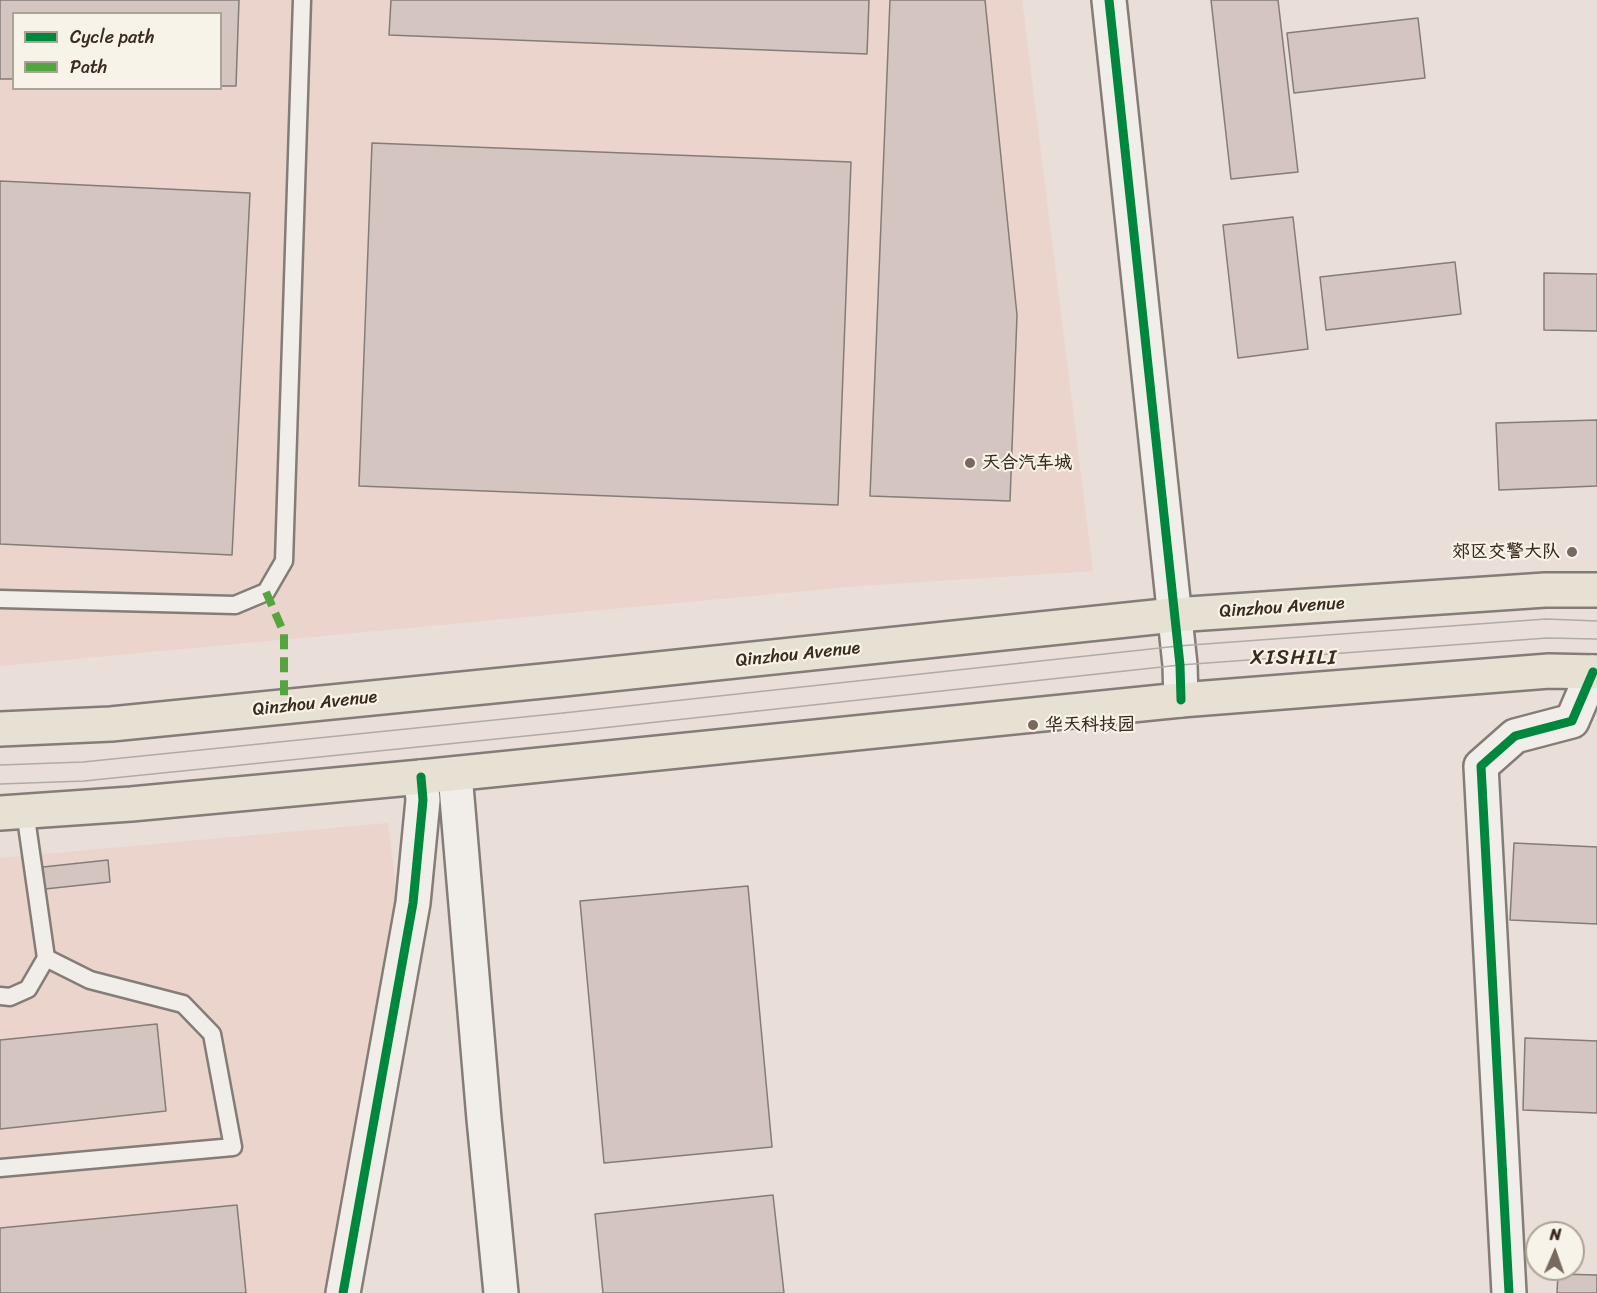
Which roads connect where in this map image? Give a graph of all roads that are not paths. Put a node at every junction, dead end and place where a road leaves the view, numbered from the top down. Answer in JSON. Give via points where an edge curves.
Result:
{"nodes":[{"id":1,"x":302,"y":0,"type":"edge"},
{"id":2,"x":1109,"y":0,"type":"edge"},
{"id":3,"x":1597,"y":590,"type":"edge"},
{"id":4,"x":0,"y":599,"type":"edge"},
{"id":5,"x":1174,"y":615,"type":"junction"},
{"id":6,"x":1595,"y":672,"type":"edge"},
{"id":7,"x":1181,"y":700,"type":"junction"},
{"id":8,"x":0,"y":729,"type":"edge"},
{"id":9,"x":455,"y":774,"type":"junction"},
{"id":10,"x":421,"y":777,"type":"junction"},
{"id":11,"x":13,"y":812,"type":"edge"},
{"id":12,"x":46,"y":958,"type":"junction"},
{"id":13,"x":0,"y":996,"type":"edge"},
{"id":14,"x":0,"y":1168,"type":"edge"},
{"id":15,"x":343,"y":1293,"type":"edge"},
{"id":16,"x":501,"y":1293,"type":"edge"},
{"id":17,"x":1509,"y":1293,"type":"edge"}],
"edges":[{"from":1,"to":4,"type":"lane","via":[[284,561],[266,591],[235,605]]},
{"from":2,"to":5,"type":"street"},
{"from":3,"to":5,"type":"highway","name":"Qinzhou Avenue","via":[[1545,590]]},
{"from":5,"to":7,"type":"street"},
{"from":5,"to":8,"type":"highway","name":"Qinzhou Avenue","via":[[111,724]]},
{"from":6,"to":7,"type":"highway","via":[[1549,671]]},
{"from":6,"to":17,"type":"street","via":[[1572,721],[1515,736],[1481,766]]},
{"from":7,"to":9,"type":"highway"},
{"from":9,"to":10,"type":"highway"},
{"from":9,"to":16,"type":"street"},
{"from":10,"to":11,"type":"highway"},
{"from":10,"to":15,"type":"street","via":[[423,800],[413,903]]},
{"from":11,"to":12,"type":"lane"},
{"from":12,"to":13,"type":"lane","via":[[28,989],[10,997]]},
{"from":12,"to":14,"type":"lane","via":[[90,980],[183,1004],[212,1034],[233,1147]]}]}
